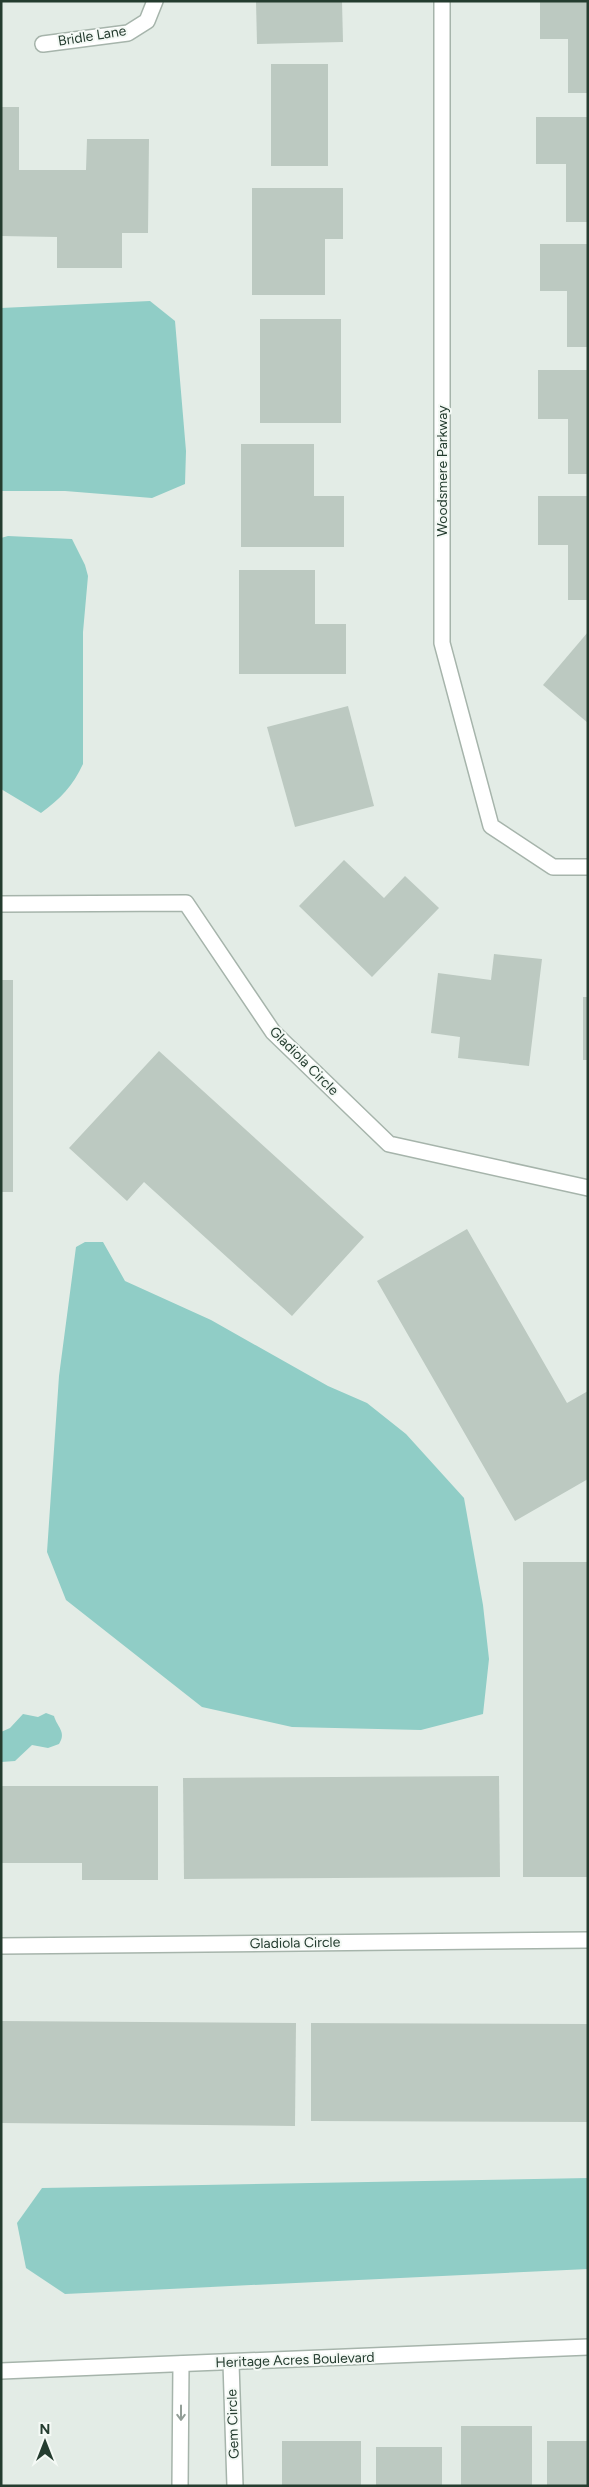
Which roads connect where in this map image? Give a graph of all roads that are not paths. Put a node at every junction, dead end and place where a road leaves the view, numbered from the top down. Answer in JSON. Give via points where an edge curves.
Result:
{"nodes":[{"id":1,"x":156,"y":1,"type":"edge"},
{"id":2,"x":442,"y":1,"type":"edge"},
{"id":3,"x":43,"y":44,"type":"dead end"},
{"id":4,"x":588,"y":867,"type":"edge"},
{"id":5,"x":1,"y":904,"type":"edge"},
{"id":6,"x":588,"y":1188,"type":"edge"},
{"id":7,"x":588,"y":1940,"type":"edge"},
{"id":8,"x":1,"y":1946,"type":"edge"},
{"id":9,"x":588,"y":2347,"type":"edge"},
{"id":10,"x":231,"y":2363,"type":"junction"},
{"id":11,"x":181,"y":2364,"type":"junction"},
{"id":12,"x":1,"y":2371,"type":"edge"},
{"id":13,"x":180,"y":2486,"type":"edge"},
{"id":14,"x":235,"y":2486,"type":"edge"}],
"edges":[{"from":1,"to":3,"type":"street","name":"Bridle Lane","via":[[147,21],[128,33]]},
{"from":2,"to":4,"type":"street","name":"Woodsmere Parkway","via":[[442,643],[491,826],[553,867]]},
{"from":5,"to":6,"type":"street","name":"Gladiola Circle","via":[[186,903],[273,1032],[389,1144]]},
{"from":7,"to":8,"type":"street","name":"Gladiola Circle"},
{"from":9,"to":10,"type":"street","name":"Heritage Acres Boulevard"},
{"from":10,"to":11,"type":"street","name":"Heritage Acres Boulevard"},
{"from":10,"to":14,"type":"street","name":"Gem Circle"},
{"from":11,"to":12,"type":"street","name":"Heritage Acres Boulevard"},
{"from":11,"to":13,"type":"street","one_way":true}]}
